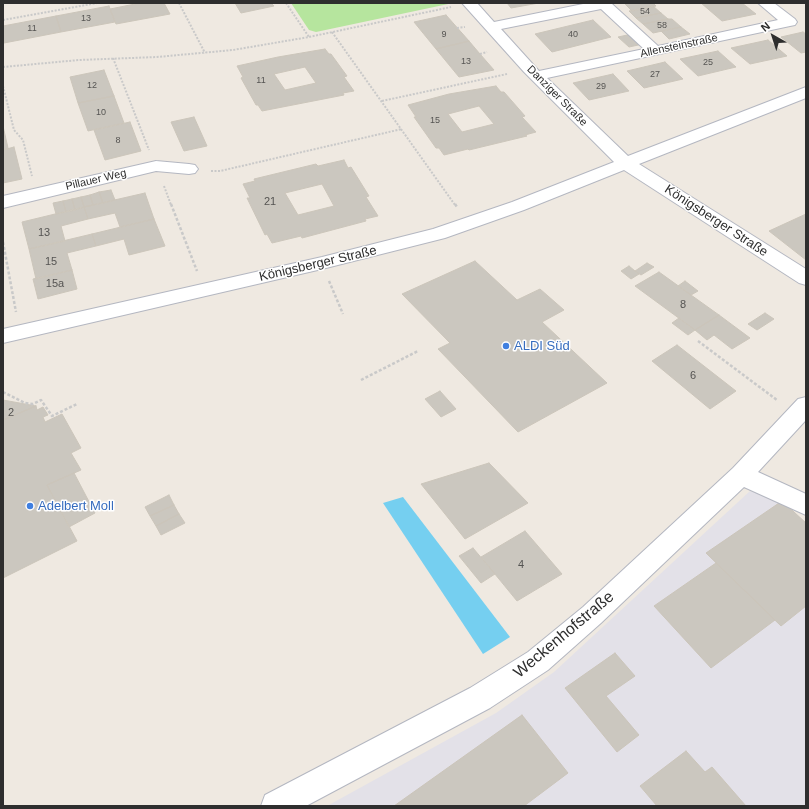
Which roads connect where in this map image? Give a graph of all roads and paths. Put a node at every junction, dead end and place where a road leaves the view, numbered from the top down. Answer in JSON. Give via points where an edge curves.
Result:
{"nodes":[{"id":1,"x":97,"y":3,"type":"edge"},
{"id":2,"x":179,"y":3,"type":"edge"},
{"id":3,"x":286,"y":3,"type":"edge"},
{"id":4,"x":469,"y":3,"type":"edge"},
{"id":5,"x":765,"y":3,"type":"edge"},
{"id":6,"x":604,"y":4,"type":"edge"},
{"id":7,"x":79,"y":6,"type":"junction"},
{"id":8,"x":81,"y":12,"type":"dead end"},
{"id":9,"x":23,"y":16,"type":"junction"},
{"id":10,"x":3,"y":20,"type":"edge"},
{"id":11,"x":25,"y":22,"type":"dead end"},
{"id":12,"x":490,"y":27,"type":"junction"},
{"id":13,"x":332,"y":32,"type":"junction"},
{"id":14,"x":309,"y":37,"type":"junction"},
{"id":15,"x":655,"y":51,"type":"junction"},
{"id":16,"x":205,"y":54,"type":"junction"},
{"id":17,"x":113,"y":58,"type":"junction"},
{"id":18,"x":3,"y":67,"type":"edge"},
{"id":19,"x":533,"y":73,"type":"junction"},
{"id":20,"x":3,"y":86,"type":"edge"},
{"id":21,"x":806,"y":92,"type":"edge"},
{"id":22,"x":382,"y":101,"type":"junction"},
{"id":23,"x":402,"y":129,"type":"junction"},
{"id":24,"x":625,"y":163,"type":"junction"},
{"id":25,"x":156,"y":166,"type":"junction"},
{"id":26,"x":189,"y":169,"type":"joint"},
{"id":27,"x":36,"y":194,"type":"junction"},
{"id":28,"x":3,"y":202,"type":"edge"},
{"id":29,"x":469,"y":223,"type":"junction"},
{"id":30,"x":3,"y":242,"type":"edge"},
{"id":31,"x":327,"y":275,"type":"dead end"},
{"id":32,"x":806,"y":278,"type":"edge"},
{"id":33,"x":205,"y":290,"type":"junction"},
{"id":34,"x":343,"y":314,"type":"dead end"},
{"id":35,"x":12,"y":334,"type":"edge"},
{"id":36,"x":698,"y":341,"type":"dead end"},
{"id":37,"x":418,"y":351,"type":"dead end"},
{"id":38,"x":361,"y":380,"type":"dead end"},
{"id":39,"x":3,"y":392,"type":"edge"},
{"id":40,"x":77,"y":404,"type":"dead end"},
{"id":41,"x":801,"y":410,"type":"edge"},
{"id":42,"x":741,"y":475,"type":"junction"},
{"id":43,"x":806,"y":506,"type":"edge"},
{"id":44,"x":276,"y":806,"type":"edge"}],
"edges":[{"from":1,"to":7,"type":"path"},
{"from":2,"to":16,"type":"path"},
{"from":3,"to":14,"type":"path"},
{"from":4,"to":12,"type":"street","name":"Danziger Straße"},
{"from":4,"to":13,"type":"path"},
{"from":5,"to":15,"type":"street","name":"Allensteinstraße","via":[[790,22]]},
{"from":6,"to":12,"type":"street"},
{"from":6,"to":15,"type":"street"},
{"from":7,"to":8,"type":"path"},
{"from":7,"to":9,"type":"path"},
{"from":9,"to":10,"type":"path"},
{"from":9,"to":11,"type":"path"},
{"from":12,"to":19,"type":"street","name":"Danziger Straße"},
{"from":13,"to":14,"type":"path"},
{"from":13,"to":22,"type":"path"},
{"from":14,"to":16,"type":"path"},
{"from":15,"to":19,"type":"street","name":"Allensteinstraße"},
{"from":16,"to":17,"type":"path"},
{"from":17,"to":18,"type":"path"},
{"from":17,"to":25,"type":"path"},
{"from":19,"to":22,"type":"path"},
{"from":19,"to":24,"type":"street","name":"Danziger Straße"},
{"from":20,"to":27,"type":"path","via":[[14,130],[23,140]]},
{"from":21,"to":24,"type":"street","name":"Königsberger Straße"},
{"from":22,"to":23,"type":"path"},
{"from":23,"to":26,"type":"path","via":[[220,171]]},
{"from":23,"to":29,"type":"path"},
{"from":24,"to":29,"type":"street","name":"Königsberger Straße"},
{"from":24,"to":32,"type":"street","name":"Königsberger Straße"},
{"from":25,"to":26,"type":"street","name":"Pillauer Weg"},
{"from":25,"to":27,"type":"street","name":"Pillauer Weg"},
{"from":25,"to":33,"type":"path"},
{"from":27,"to":28,"type":"street","name":"Pillauer Weg"},
{"from":29,"to":33,"type":"street","name":"Königsberger Straße","via":[[385,248]]},
{"from":30,"to":35,"type":"path"},
{"from":31,"to":34,"type":"path"},
{"from":33,"to":35,"type":"street","name":"Königsberger Straße"},
{"from":36,"to":41,"type":"path"},
{"from":37,"to":38,"type":"path"},
{"from":39,"to":40,"type":"path","via":[[25,403],[33,404],[41,400],[52,416]]},
{"from":41,"to":42,"type":"street","name":"Weckenhofstraße"},
{"from":42,"to":43,"type":"street"},
{"from":42,"to":44,"type":"street","name":"Weckenhofstraße","via":[[592,615],[538,661],[480,698]]}]}
